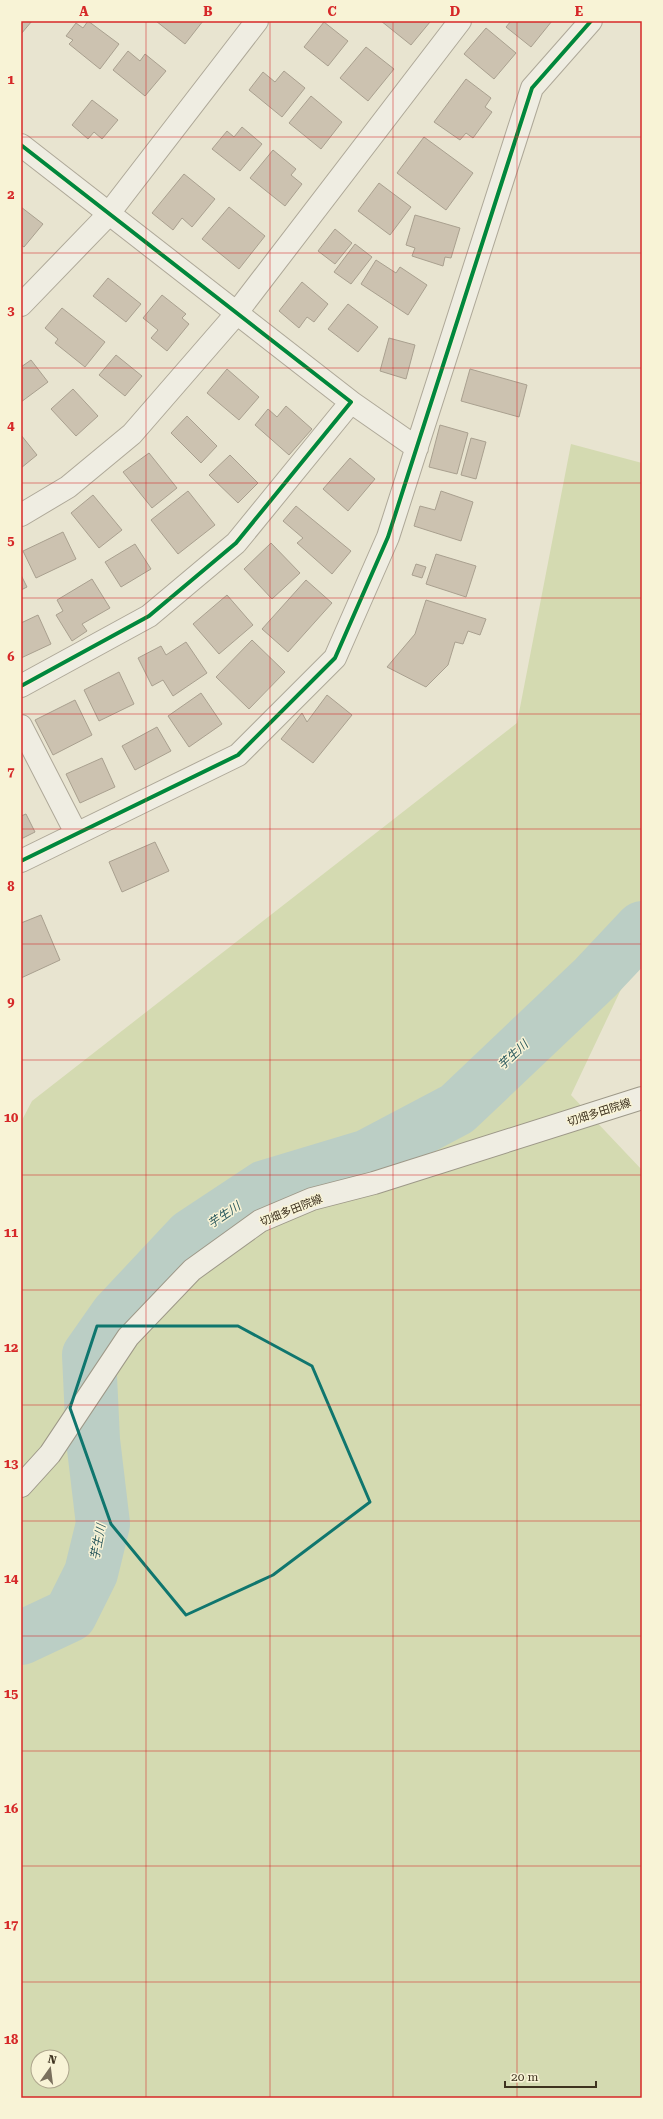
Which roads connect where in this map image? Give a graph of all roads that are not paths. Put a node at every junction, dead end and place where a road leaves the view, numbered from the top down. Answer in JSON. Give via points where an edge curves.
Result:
{"nodes":[{"id":1,"x":257,"y":21,"type":"edge"},
{"id":2,"x":460,"y":21,"type":"edge"},
{"id":3,"x":592,"y":21,"type":"edge"},
{"id":4,"x":21,"y":145,"type":"edge"},
{"id":5,"x":109,"y":213,"type":"junction"},
{"id":6,"x":21,"y":305,"type":"edge"},
{"id":7,"x":237,"y":313,"type":"junction"},
{"id":8,"x":351,"y":402,"type":"junction"},
{"id":9,"x":417,"y":448,"type":"junction"},
{"id":10,"x":21,"y":515,"type":"edge"},
{"id":11,"x":21,"y":686,"type":"edge"},
{"id":12,"x":21,"y":726,"type":"edge"},
{"id":13,"x":76,"y":833,"type":"junction"},
{"id":14,"x":21,"y":861,"type":"edge"},
{"id":15,"x":642,"y":1098,"type":"edge"},
{"id":16,"x":21,"y":1486,"type":"edge"}],
"edges":[{"from":1,"to":5,"type":"street"},
{"from":2,"to":7,"type":"street"},
{"from":3,"to":9,"type":"street","via":[[532,88]]},
{"from":4,"to":5,"type":"street"},
{"from":5,"to":6,"type":"street"},
{"from":5,"to":7,"type":"street"},
{"from":7,"to":8,"type":"street"},
{"from":7,"to":10,"type":"street","via":[[132,434],[68,487]]},
{"from":8,"to":9,"type":"street"},
{"from":8,"to":11,"type":"street","via":[[236,543],[149,616]]},
{"from":9,"to":13,"type":"street","via":[[388,537],[336,658],[238,754]]},
{"from":12,"to":13,"type":"street"},
{"from":13,"to":14,"type":"street"},
{"from":15,"to":16,"type":"street","name":"切畑多田院線","via":[[374,1183],[312,1199],[260,1221],[192,1270],[128,1337],[50,1454]]}]}
